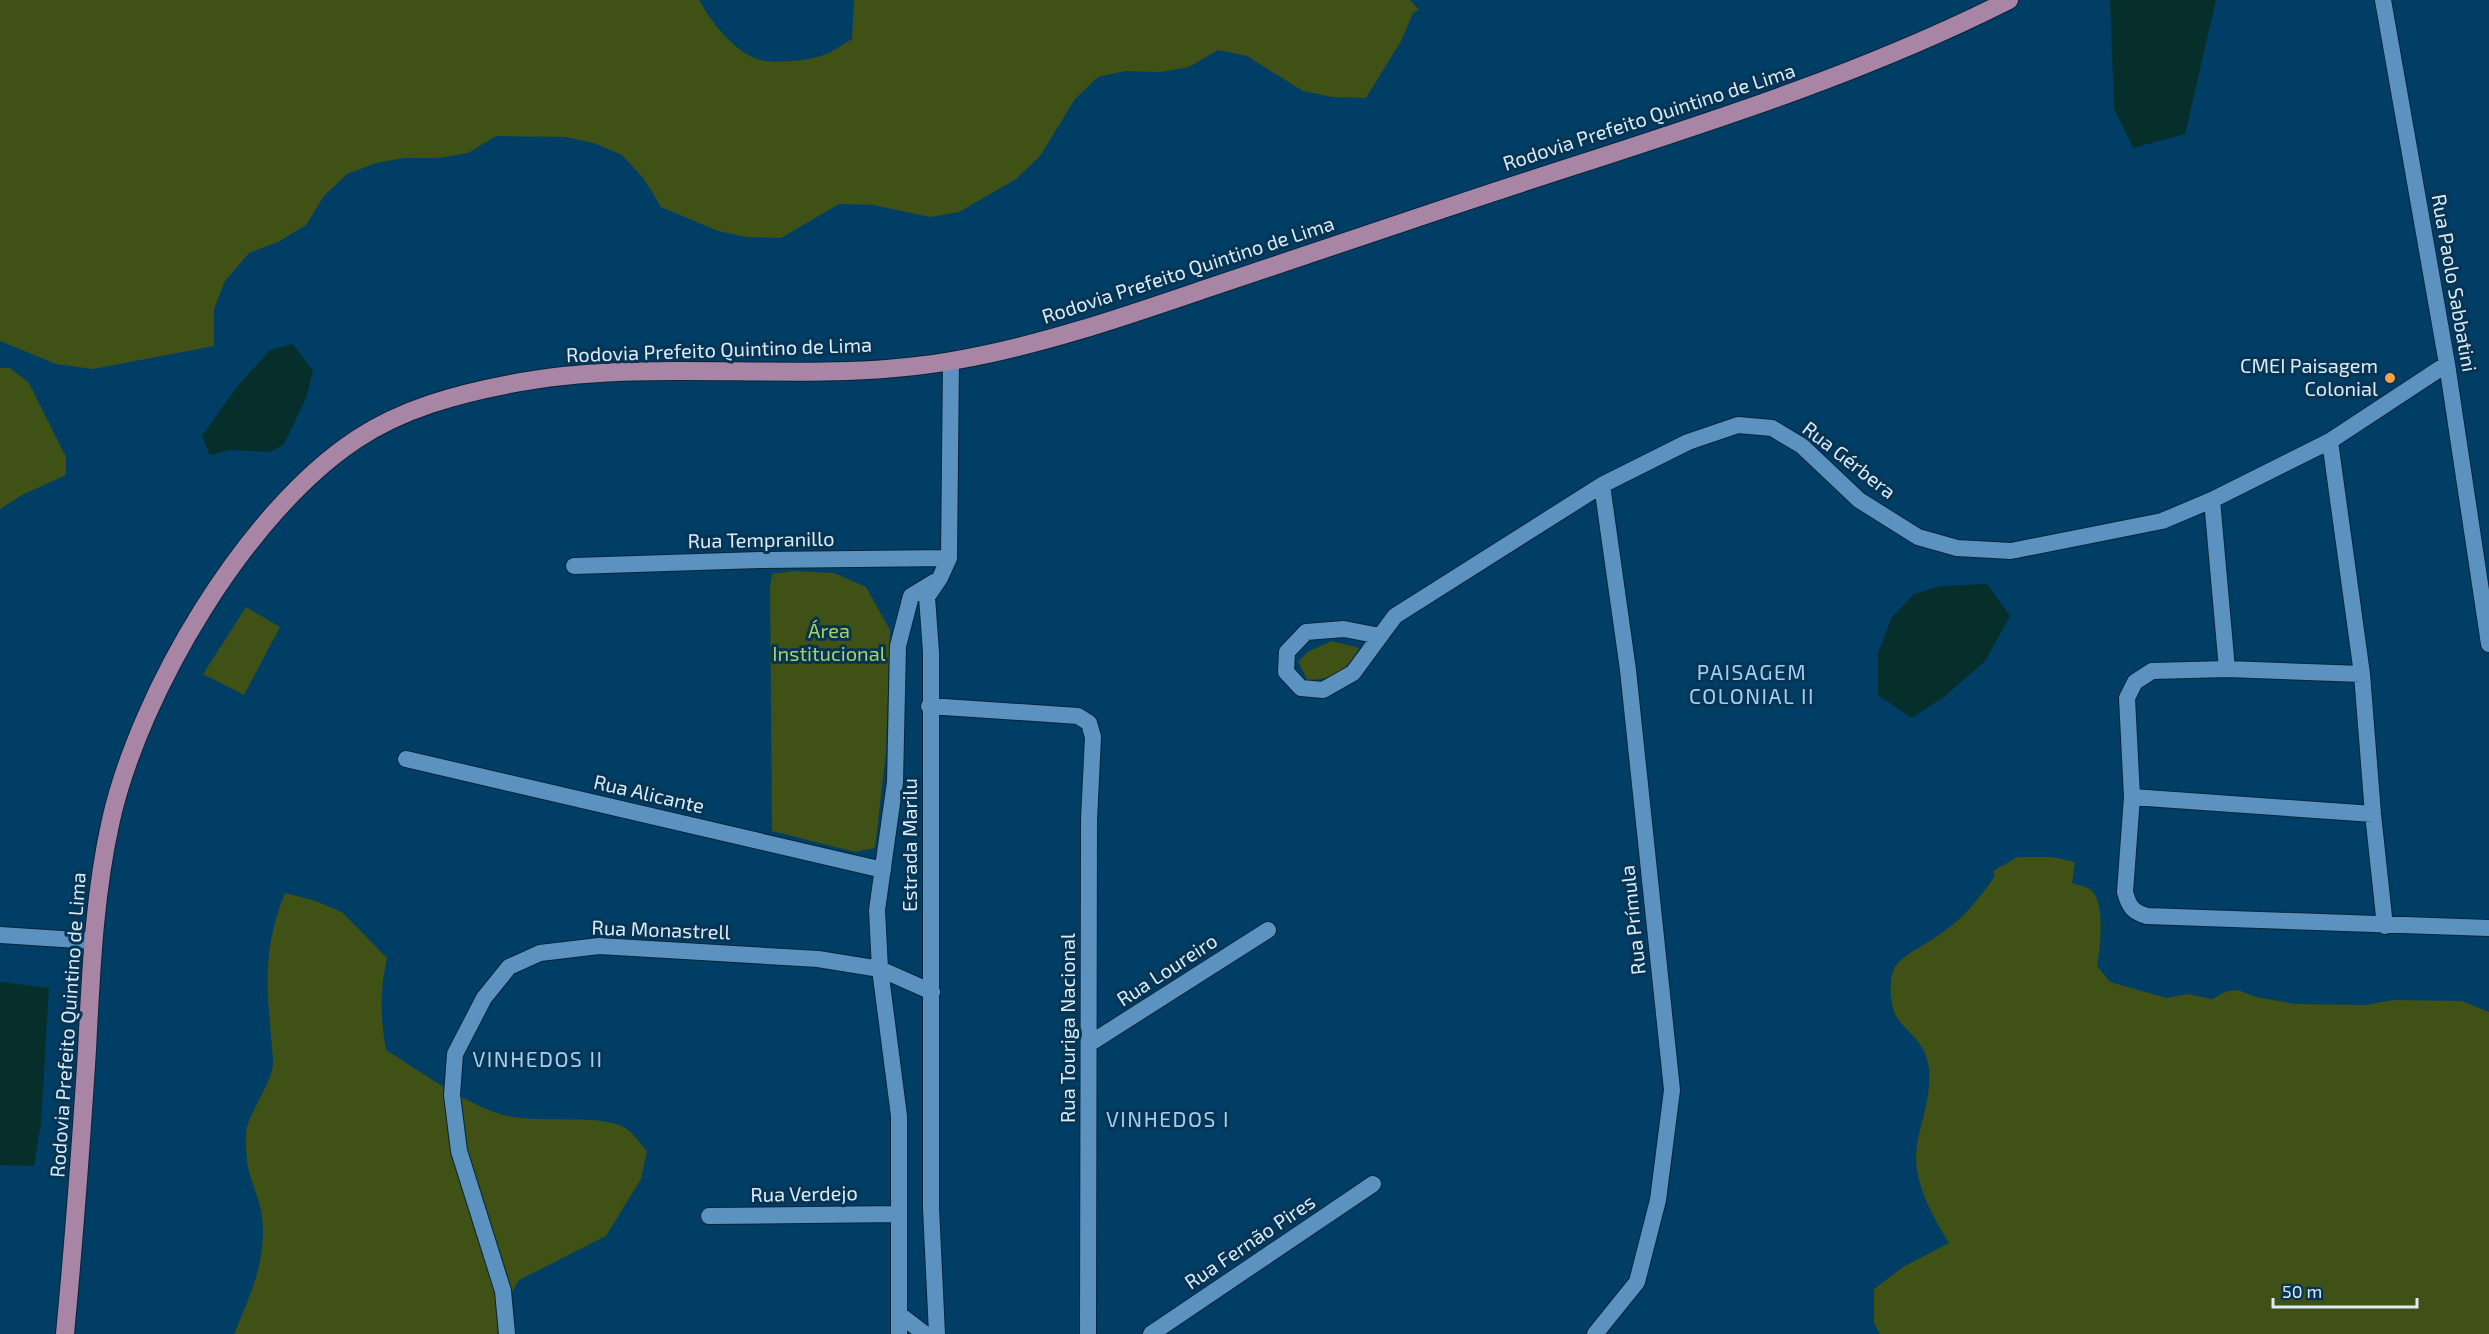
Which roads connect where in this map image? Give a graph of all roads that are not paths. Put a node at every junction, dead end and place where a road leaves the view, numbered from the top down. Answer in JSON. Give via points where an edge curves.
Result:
{"nodes":[{"id":1,"x":2009,"y":0,"type":"edge"},
{"id":2,"x":2383,"y":0,"type":"edge"},
{"id":3,"x":951,"y":361,"type":"junction"},
{"id":4,"x":2447,"y":364,"type":"junction"},
{"id":5,"x":2330,"y":441,"type":"junction"},
{"id":6,"x":1602,"y":485,"type":"junction"},
{"id":7,"x":2212,"y":500,"type":"junction"},
{"id":8,"x":949,"y":558,"type":"junction"},
{"id":9,"x":573,"y":566,"type":"dead end"},
{"id":10,"x":940,"y":578,"type":"junction"},
{"id":11,"x":2486,"y":614,"type":"edge"},
{"id":12,"x":1380,"y":636,"type":"junction"},
{"id":13,"x":2489,"y":644,"type":"edge"},
{"id":14,"x":2227,"y":669,"type":"junction"},
{"id":15,"x":2362,"y":675,"type":"junction"},
{"id":16,"x":929,"y":706,"type":"junction"},
{"id":17,"x":406,"y":759,"type":"dead end"},
{"id":18,"x":2132,"y":797,"type":"junction"},
{"id":19,"x":2373,"y":814,"type":"junction"},
{"id":20,"x":883,"y":870,"type":"junction"},
{"id":21,"x":2385,"y":926,"type":"junction"},
{"id":22,"x":2489,"y":928,"type":"edge"},
{"id":23,"x":1268,"y":930,"type":"dead end"},
{"id":24,"x":0,"y":935,"type":"edge"},
{"id":25,"x":93,"y":941,"type":"junction"},
{"id":26,"x":880,"y":969,"type":"junction"},
{"id":27,"x":932,"y":992,"type":"junction"},
{"id":28,"x":1089,"y":1044,"type":"junction"},
{"id":29,"x":1373,"y":1184,"type":"dead end"},
{"id":30,"x":898,"y":1214,"type":"junction"},
{"id":31,"x":709,"y":1216,"type":"dead end"},
{"id":32,"x":899,"y":1314,"type":"junction"},
{"id":33,"x":65,"y":1334,"type":"edge"},
{"id":34,"x":507,"y":1334,"type":"edge"},
{"id":35,"x":899,"y":1334,"type":"edge"},
{"id":36,"x":925,"y":1334,"type":"edge"},
{"id":37,"x":937,"y":1334,"type":"edge"},
{"id":38,"x":1088,"y":1334,"type":"edge"},
{"id":39,"x":1151,"y":1334,"type":"edge"},
{"id":40,"x":1595,"y":1334,"type":"edge"}],
"edges":[{"from":1,"to":3,"type":"main road","name":"Rodovia Prefeito Quintino de Lima","via":[[1940,35],[1815,87],[1090,328]]},
{"from":2,"to":4,"type":"street","name":"Rua Paolo Sabbatini"},
{"from":3,"to":8,"type":"street","name":"Estrada Marilu"},
{"from":3,"to":25,"type":"main road","name":"Rodovia Prefeito Quintino de Lima","via":[[859,370],[650,371],[549,377],[434,403],[358,438],[296,492],[254,538],[197,619],[173,661],[112,814]]},
{"from":4,"to":5,"type":"street","name":"Rua Gérbera"},
{"from":4,"to":11,"type":"street","name":"Rua Paolo Sabbatini"},
{"from":5,"to":7,"type":"street","name":"Rua Gérbera"},
{"from":5,"to":15,"type":"street"},
{"from":6,"to":7,"type":"street","name":"Rua Gérbera","via":[[1688,441],[1738,425],[1772,428],[1802,446],[1859,500],[1918,537],[1957,548],[2011,551],[2162,521]]},
{"from":6,"to":12,"type":"street","name":"Rua Gérbera","via":[[1395,616]]},
{"from":6,"to":40,"type":"street","name":"Rua Prímula","via":[[1629,670],[1672,1090],[1658,1200],[1637,1282]]},
{"from":7,"to":14,"type":"street"},
{"from":8,"to":9,"type":"street","name":"Rua Tempranillo"},
{"from":8,"to":10,"type":"street","name":"Estrada Marilu"},
{"from":10,"to":16,"type":"street","name":"Estrada Marilu","via":[[927,597]]},
{"from":10,"to":20,"type":"street","via":[[911,596],[898,646],[895,782]]},
{"from":11,"to":13,"type":"street","name":"Rua Paolo Sabbatini"},
{"from":12,"to":12,"type":"street","name":"Rua Gérbera","via":[[1353,673],[1323,690],[1301,688],[1286,672],[1287,652],[1306,632],[1344,629]]},
{"from":14,"to":15,"type":"street"},
{"from":14,"to":18,"type":"street","via":[[2152,671],[2135,681],[2127,698]]},
{"from":15,"to":19,"type":"street"},
{"from":16,"to":27,"type":"street","name":"Estrada Marilu"},
{"from":16,"to":28,"type":"street","name":"Rua Touriga Nacional","via":[[1060,713],[1078,716],[1089,723],[1093,737]]},
{"from":17,"to":20,"type":"street","name":"Rua Alicante"},
{"from":18,"to":19,"type":"street"},
{"from":18,"to":21,"type":"street","via":[[2125,892],[2128,905],[2136,913]]},
{"from":19,"to":21,"type":"street"},
{"from":20,"to":26,"type":"street","via":[[877,910]]},
{"from":21,"to":22,"type":"street"},
{"from":23,"to":28,"type":"street","name":"Rua Loureiro"},
{"from":24,"to":25,"type":"street"},
{"from":25,"to":33,"type":"main road","name":"Rodovia Prefeito Quintino de Lima","via":[[77,1211]]},
{"from":26,"to":27,"type":"street","name":"Rua Monastrell"},
{"from":26,"to":30,"type":"street","via":[[899,1116]]},
{"from":26,"to":34,"type":"street","name":"Rua Monastrell","via":[[818,959],[599,946],[540,953],[509,968],[484,998],[455,1054],[452,1095],[459,1151],[503,1291]]},
{"from":27,"to":37,"type":"street","name":"Estrada Marilu","via":[[931,1208]]},
{"from":28,"to":38,"type":"street","name":"Rua Touriga Nacional"},
{"from":29,"to":39,"type":"street","name":"Rua Fernão Pires"},
{"from":30,"to":31,"type":"street","name":"Rua Verdejo"},
{"from":30,"to":32,"type":"street"},
{"from":32,"to":35,"type":"street"},
{"from":32,"to":36,"type":"street"}]}
